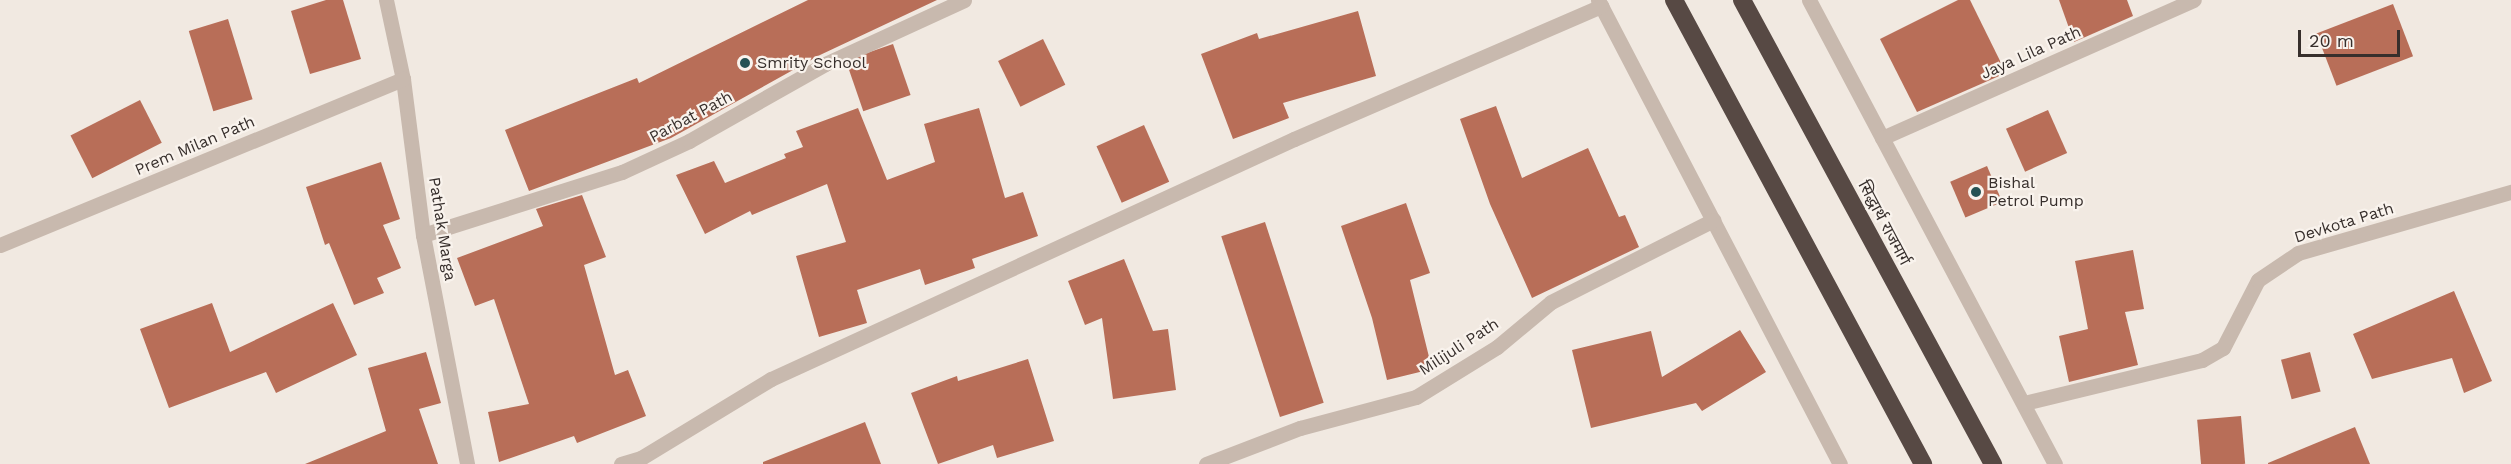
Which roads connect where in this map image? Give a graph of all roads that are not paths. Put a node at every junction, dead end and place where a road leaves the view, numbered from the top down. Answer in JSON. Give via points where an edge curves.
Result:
{"nodes":[{"id":1,"x":386,"y":0,"type":"edge"},
{"id":2,"x":964,"y":0,"type":"edge"},
{"id":3,"x":1674,"y":0,"type":"edge"},
{"id":4,"x":1742,"y":0,"type":"edge"},
{"id":5,"x":1809,"y":0,"type":"edge"},
{"id":6,"x":2194,"y":0,"type":"edge"},
{"id":7,"x":1600,"y":3,"type":"edge"},
{"id":8,"x":403,"y":79,"type":"junction"},
{"id":9,"x":1882,"y":138,"type":"junction"},
{"id":10,"x":2511,"y":192,"type":"edge"},
{"id":11,"x":1713,"y":220,"type":"junction"},
{"id":12,"x":423,"y":235,"type":"junction"},
{"id":13,"x":0,"y":245,"type":"edge"},
{"id":14,"x":2024,"y":404,"type":"junction"},
{"id":15,"x":642,"y":461,"type":"edge"},
{"id":16,"x":467,"y":464,"type":"edge"},
{"id":17,"x":621,"y":464,"type":"edge"},
{"id":18,"x":1206,"y":464,"type":"edge"},
{"id":19,"x":1840,"y":464,"type":"edge"},
{"id":20,"x":1923,"y":464,"type":"edge"},
{"id":21,"x":1993,"y":464,"type":"edge"},
{"id":22,"x":2055,"y":464,"type":"edge"}],
"edges":[{"from":1,"to":8,"type":"street","name":"Pathak Marga"},
{"from":2,"to":12,"type":"street","name":"Parbat Path","via":[[825,64],[689,141],[622,172]]},
{"from":3,"to":20,"type":"highway"},
{"from":4,"to":21,"type":"highway","name":"सिद्धार्थ राजमार्ग"},
{"from":5,"to":9,"type":"street"},
{"from":6,"to":9,"type":"street","name":"Jaya Lila Path"},
{"from":7,"to":11,"type":"street"},
{"from":7,"to":15,"type":"street","via":[[771,379]]},
{"from":8,"to":12,"type":"street","name":"Pathak Marga"},
{"from":8,"to":13,"type":"street","name":"Prem Milan Path"},
{"from":9,"to":14,"type":"street"},
{"from":10,"to":14,"type":"street","name":"Devkota Path","via":[[2298,253],[2258,280],[2223,348],[2202,360]]},
{"from":11,"to":18,"type":"street","name":"Milijuli Path","via":[[1551,302],[1497,347],[1416,397],[1300,428]]},
{"from":11,"to":19,"type":"street"},
{"from":12,"to":16,"type":"street","name":"Pathak Marga"},
{"from":14,"to":22,"type":"street"},
{"from":15,"to":17,"type":"street"}]}
